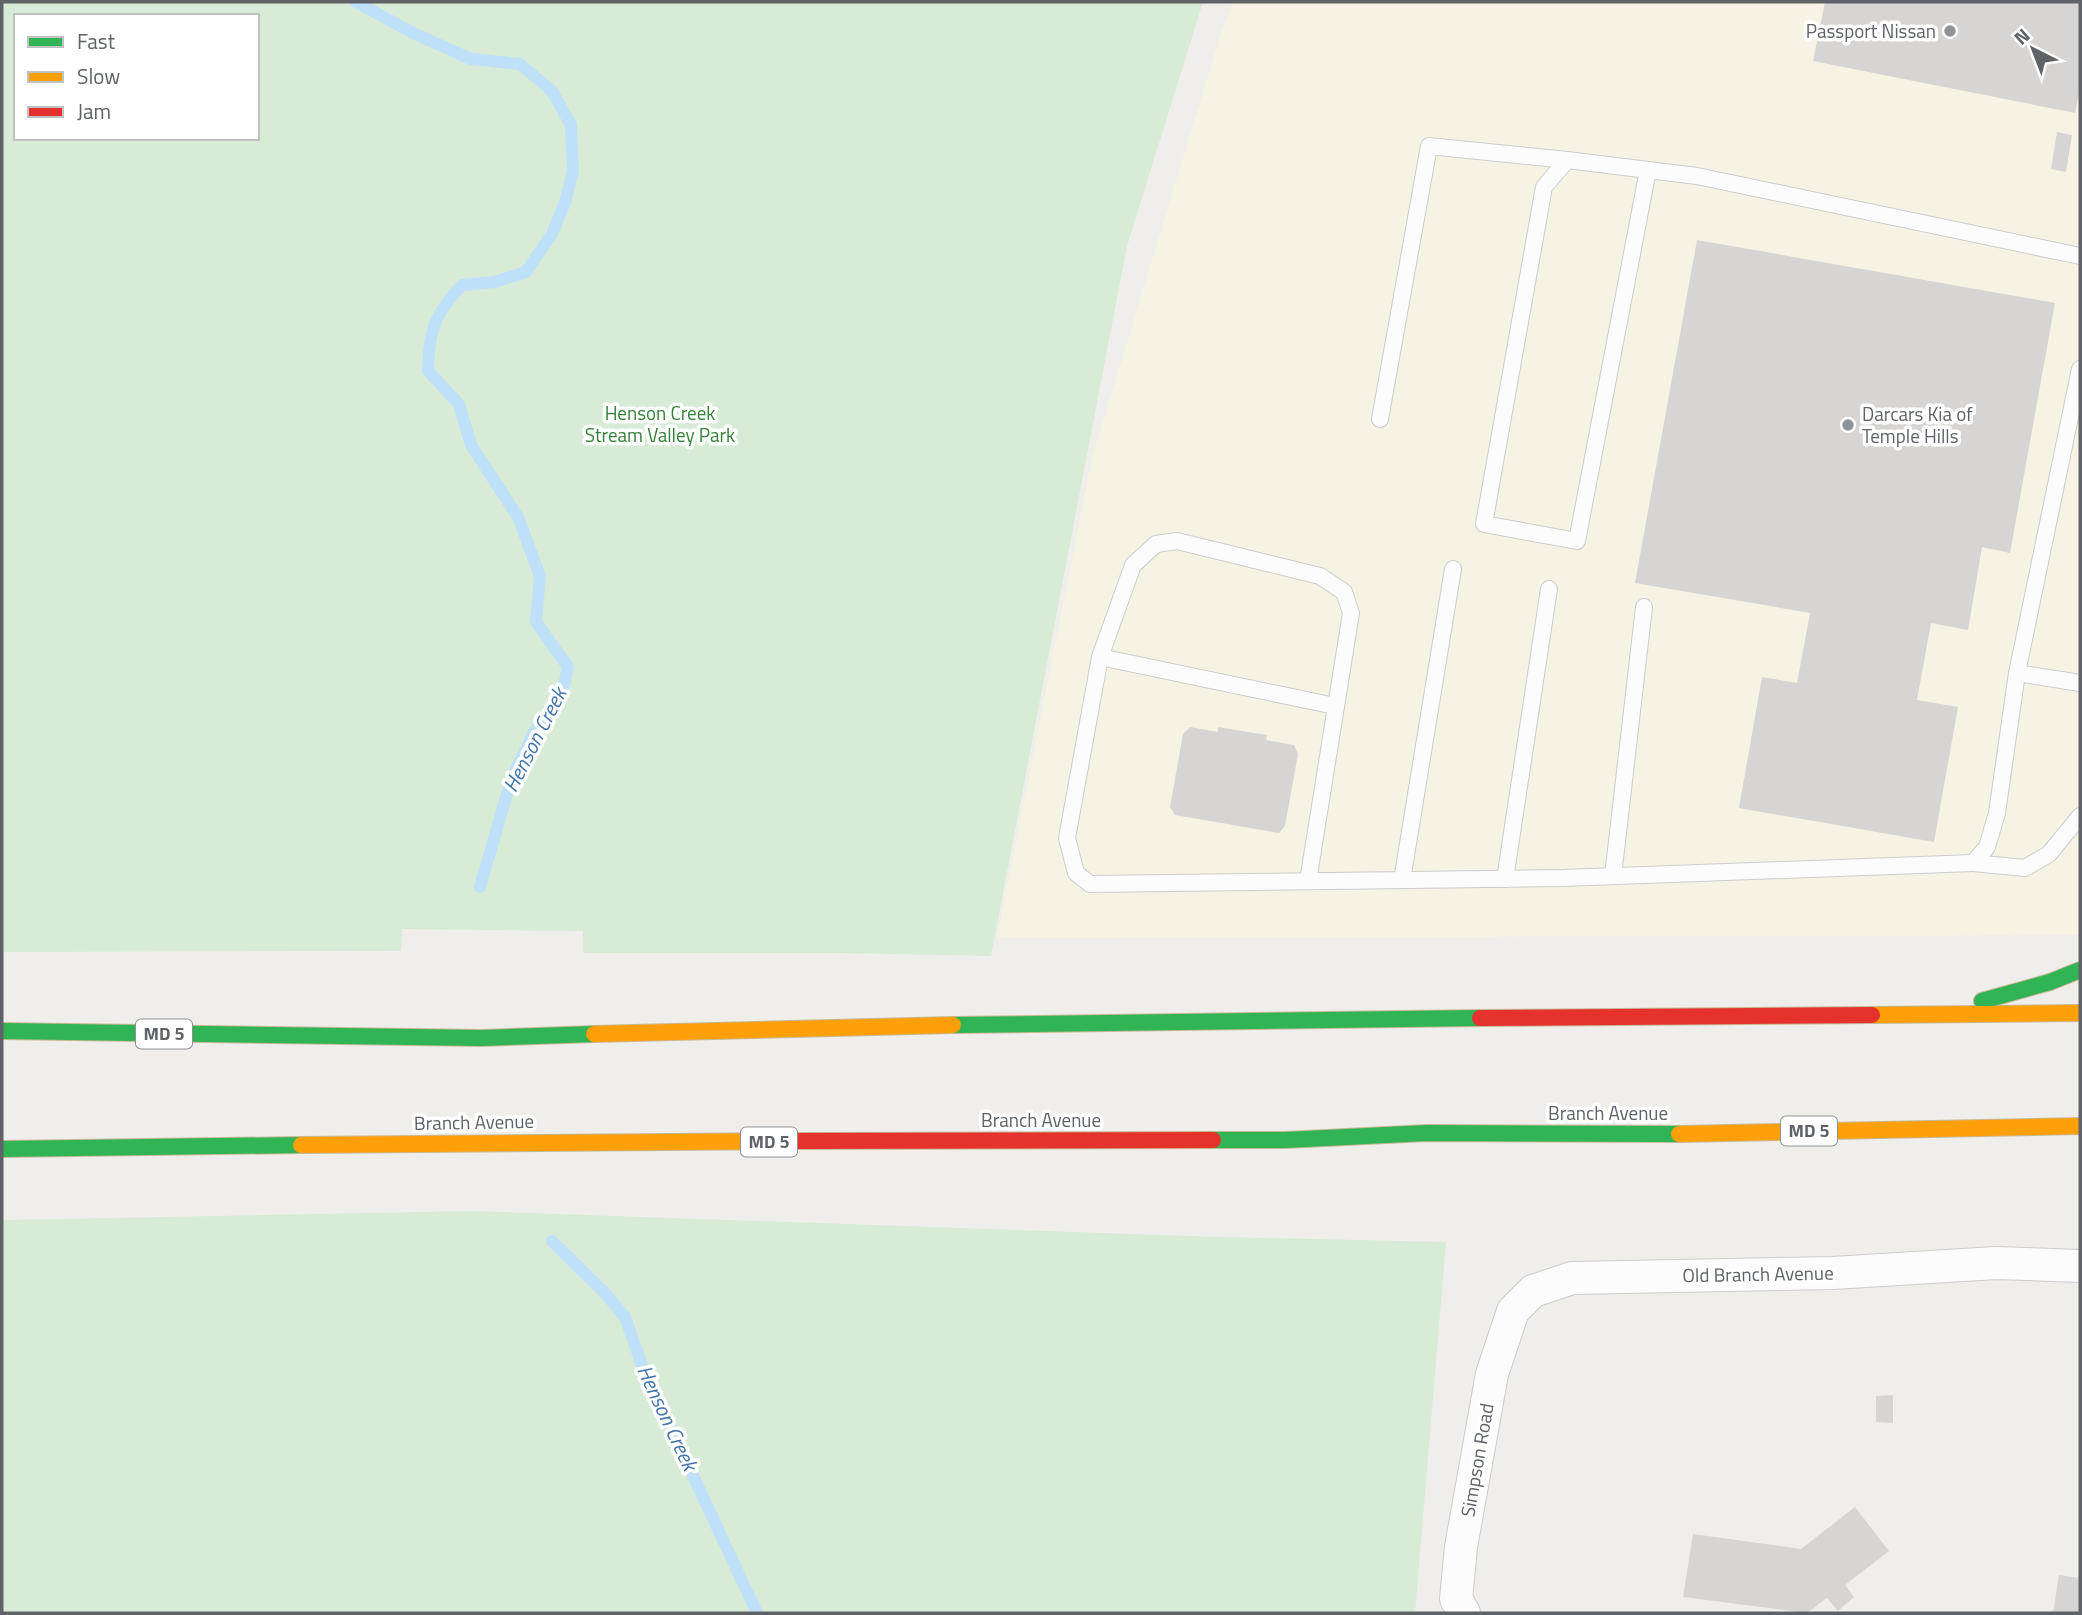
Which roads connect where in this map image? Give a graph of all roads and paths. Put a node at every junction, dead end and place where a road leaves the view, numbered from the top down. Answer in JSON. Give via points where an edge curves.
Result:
{"nodes":[{"id":1,"x":1567,"y":160,"type":"junction"},
{"id":2,"x":1648,"y":170,"type":"junction"},
{"id":3,"x":2080,"y":256,"type":"edge"},
{"id":4,"x":2080,"y":369,"type":"edge"},
{"id":5,"x":1380,"y":419,"type":"dead end"},
{"id":6,"x":1454,"y":569,"type":"dead end"},
{"id":7,"x":1549,"y":589,"type":"dead end"},
{"id":8,"x":1644,"y":607,"type":"dead end"},
{"id":9,"x":1100,"y":657,"type":"junction"},
{"id":10,"x":2017,"y":673,"type":"junction"},
{"id":11,"x":2080,"y":683,"type":"edge"},
{"id":12,"x":1335,"y":706,"type":"junction"},
{"id":13,"x":2080,"y":816,"type":"edge"},
{"id":14,"x":1973,"y":863,"type":"junction"},
{"id":15,"x":1613,"y":876,"type":"junction"},
{"id":16,"x":1505,"y":879,"type":"junction"},
{"id":17,"x":1402,"y":880,"type":"junction"},
{"id":18,"x":1308,"y":881,"type":"junction"},
{"id":19,"x":2080,"y":970,"type":"edge"},
{"id":20,"x":2080,"y":1013,"type":"edge"},
{"id":21,"x":1936,"y":1014,"type":"junction"},
{"id":22,"x":2,"y":1031,"type":"edge"},
{"id":23,"x":2080,"y":1126,"type":"edge"},
{"id":24,"x":2,"y":1149,"type":"edge"},
{"id":25,"x":2080,"y":1266,"type":"edge"},
{"id":26,"x":1492,"y":1374,"type":"joint"},
{"id":27,"x":1464,"y":1613,"type":"edge"}],
"edges":[{"from":1,"to":2,"type":"lane"},
{"from":1,"to":2,"type":"lane","via":[[1544,187],[1484,524],[1577,541]]},
{"from":1,"to":5,"type":"lane","via":[[1429,146]]},
{"from":2,"to":3,"type":"lane","via":[[1697,176]]},
{"from":4,"to":10,"type":"lane"},
{"from":6,"to":17,"type":"lane"},
{"from":7,"to":16,"type":"lane"},
{"from":8,"to":15,"type":"lane"},
{"from":9,"to":12,"type":"lane"},
{"from":9,"to":12,"type":"lane","via":[[1133,565],[1156,544],[1177,541],[1320,576],[1344,592],[1351,613]]},
{"from":9,"to":18,"type":"lane","via":[[1067,838],[1076,873],[1090,884]]},
{"from":10,"to":11,"type":"lane"},
{"from":10,"to":14,"type":"lane","via":[[1997,813],[1987,847]]},
{"from":12,"to":18,"type":"lane"},
{"from":13,"to":14,"type":"lane","via":[[2049,854],[2025,868]]},
{"from":14,"to":15,"type":"lane"},
{"from":15,"to":16,"type":"lane"},
{"from":16,"to":17,"type":"lane"},
{"from":17,"to":18,"type":"lane"},
{"from":19,"to":21,"type":"highway"},
{"from":20,"to":21,"type":"highway","number":"MD 5"},
{"from":21,"to":22,"type":"highway","number":"MD 5","via":[[854,1026],[481,1038]]},
{"from":23,"to":24,"type":"highway","name":"Branch Avenue","number":"MD 5","via":[[1616,1135],[1427,1133],[1284,1140]]},
{"from":25,"to":26,"type":"street","name":"Old Branch Avenue","via":[[1996,1264],[1833,1273],[1572,1278],[1533,1291],[1513,1311]]},
{"from":26,"to":27,"type":"street","name":"Simpson Road","via":[[1461,1547],[1456,1599]]}]}
